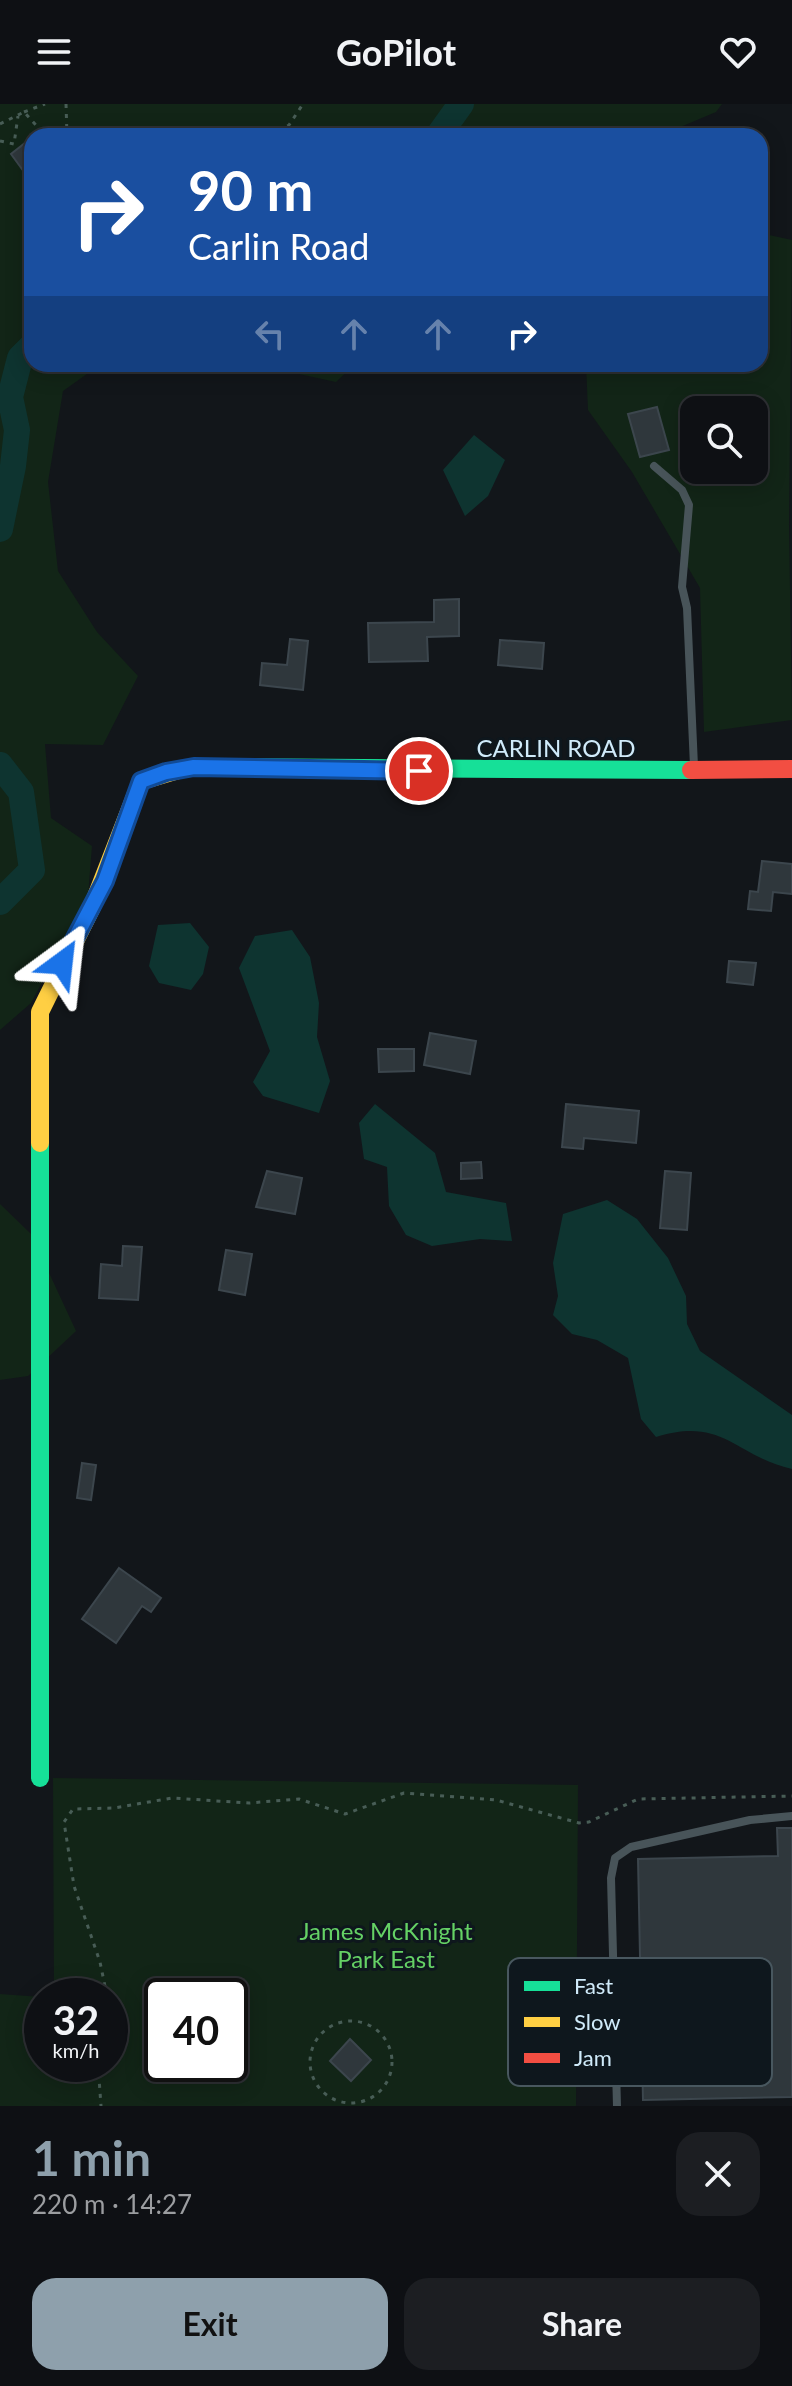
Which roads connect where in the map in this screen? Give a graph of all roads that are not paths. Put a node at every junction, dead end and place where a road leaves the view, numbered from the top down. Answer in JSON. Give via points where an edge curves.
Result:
{"nodes":[{"id":1,"x":654,"y":466,"type":"dead end"},
{"id":2,"x":792,"y":769,"type":"edge"},
{"id":3,"x":695,"y":770,"type":"junction"},
{"id":4,"x":40,"y":1778,"type":"dead end"},
{"id":5,"x":792,"y":1816,"type":"edge"},
{"id":6,"x":613,"y":1958,"type":"edge"},
{"id":7,"x":616,"y":2086,"type":"edge"},
{"id":8,"x":617,"y":2106,"type":"edge"}],
"edges":[{"from":1,"to":3,"type":"lane","via":[[682,490],[689,505],[682,587]]},
{"from":2,"to":3,"type":"street","name":"CARLIN ROAD"},
{"from":3,"to":4,"type":"street","name":"CARLIN ROAD","via":[[194,767],[141,781],[105,881],[40,1012]]},
{"from":5,"to":6,"type":"lane","via":[[750,1820],[631,1847],[615,1858]]},
{"from":7,"to":8,"type":"lane"}]}
